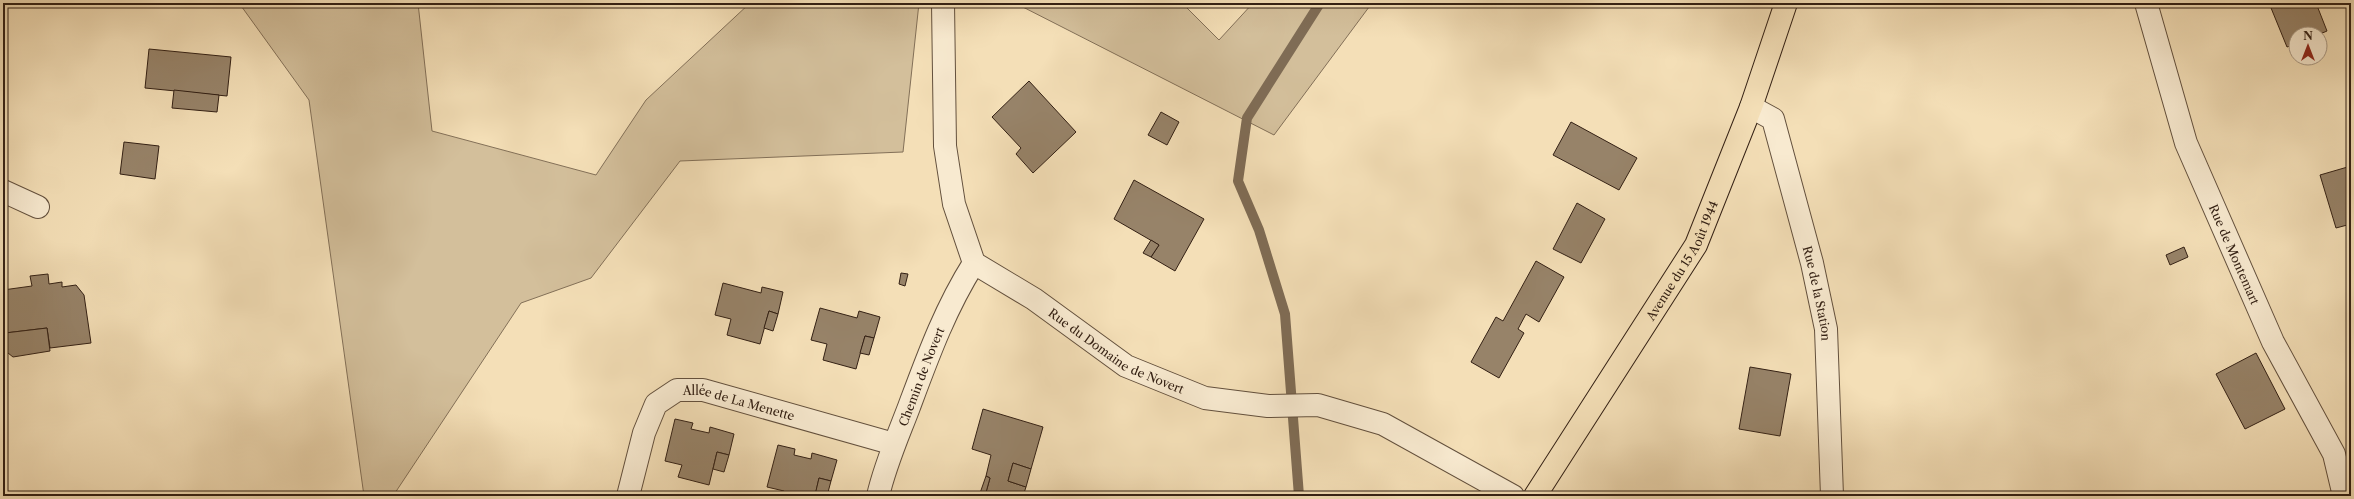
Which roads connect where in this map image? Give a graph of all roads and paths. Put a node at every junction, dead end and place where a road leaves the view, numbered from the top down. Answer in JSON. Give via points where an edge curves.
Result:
{"nodes":[{"id":1,"x":943,"y":3,"type":"edge"},
{"id":2,"x":1786,"y":3,"type":"edge"},
{"id":3,"x":2146,"y":3,"type":"edge"},
{"id":4,"x":1751,"y":107,"type":"junction"},
{"id":5,"x":3,"y":191,"type":"edge"},
{"id":6,"x":38,"y":207,"type":"dead end"},
{"id":7,"x":974,"y":263,"type":"junction"},
{"id":8,"x":894,"y":444,"type":"junction"},
{"id":9,"x":628,"y":496,"type":"edge"},
{"id":10,"x":878,"y":496,"type":"edge"},
{"id":11,"x":1513,"y":496,"type":"edge"},
{"id":12,"x":1535,"y":496,"type":"edge"},
{"id":13,"x":1832,"y":496,"type":"edge"},
{"id":14,"x":2344,"y":496,"type":"edge"}],
"edges":[{"from":1,"to":7,"type":"street","via":[[945,146],[954,204]]},
{"from":2,"to":4,"type":"main road","name":"Avenue du 15 Août 1944"},
{"from":3,"to":14,"type":"street","name":"Rue de Montemart","via":[[2186,143],[2273,342],[2334,454]]},
{"from":4,"to":12,"type":"main road","name":"Avenue du 15 Août 1944","via":[[1696,245]]},
{"from":4,"to":13,"type":"street","name":"Rue de la Station","via":[[1772,119],[1812,263],[1825,322]]},
{"from":5,"to":6,"type":"street"},
{"from":7,"to":8,"type":"street","name":"Chemin de Novert","via":[[940,325]]},
{"from":7,"to":11,"type":"street","name":"Rue du Domaine de Novert","via":[[1034,299],[1126,366],[1205,398],[1268,406],[1318,405],[1383,424]]},
{"from":8,"to":9,"type":"street","name":"Allée de La Menette","via":[[703,390],[677,390],[656,404],[644,433]]},
{"from":8,"to":10,"type":"street","name":"Chemin de Novert"}]}
